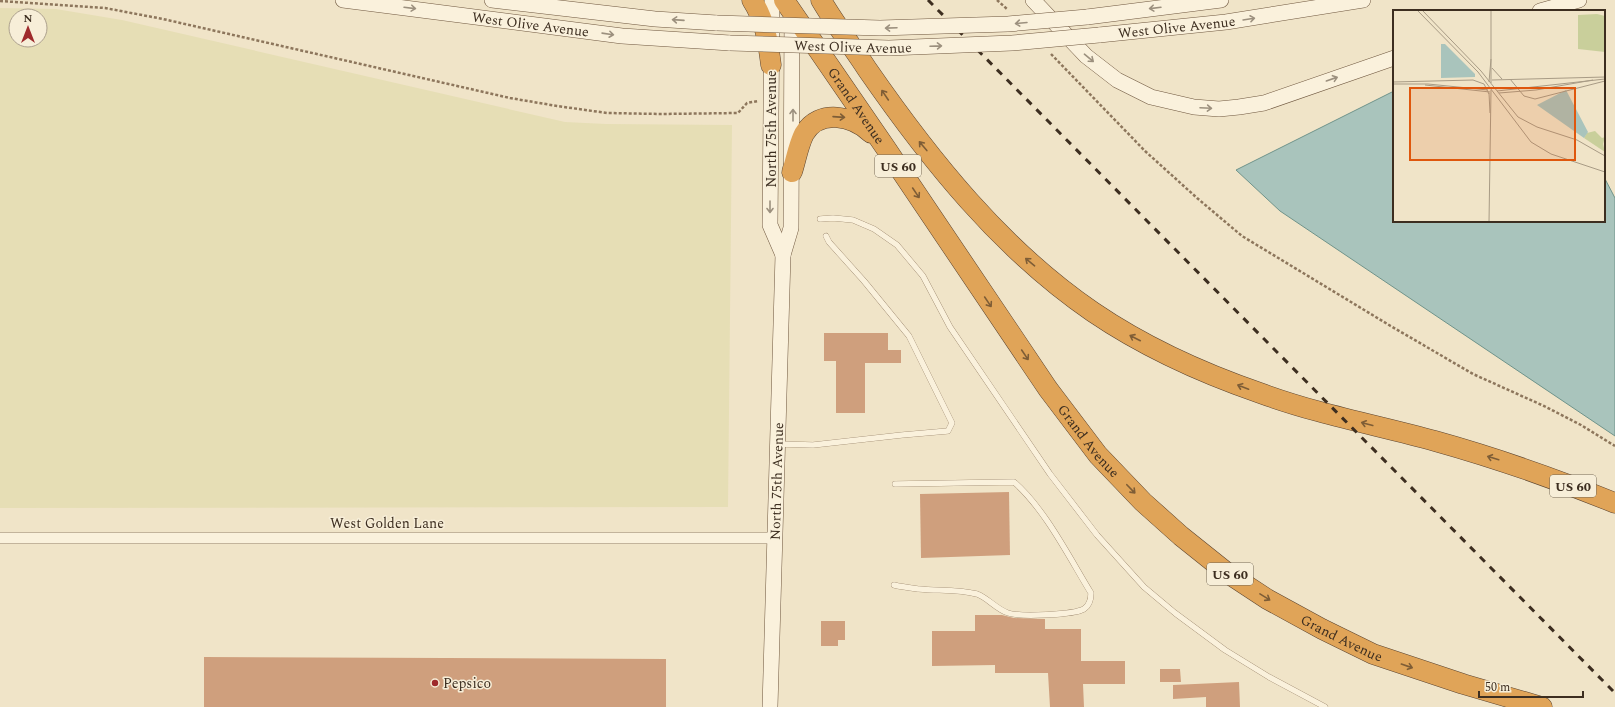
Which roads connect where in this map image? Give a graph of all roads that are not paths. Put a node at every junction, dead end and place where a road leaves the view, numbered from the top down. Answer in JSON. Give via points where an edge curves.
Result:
{"nodes":[{"id":1,"x":343,"y":0,"type":"edge"},
{"id":2,"x":492,"y":0,"type":"edge"},
{"id":3,"x":752,"y":0,"type":"edge"},
{"id":4,"x":772,"y":0,"type":"edge"},
{"id":5,"x":1033,"y":0,"type":"edge"},
{"id":6,"x":1221,"y":0,"type":"edge"},
{"id":7,"x":1363,"y":0,"type":"edge"},
{"id":8,"x":1580,"y":0,"type":"edge"},
{"id":9,"x":821,"y":3,"type":"edge"},
{"id":10,"x":790,"y":4,"type":"edge"},
{"id":11,"x":1544,"y":10,"type":"edge"},
{"id":12,"x":1393,"y":58,"type":"edge"},
{"id":13,"x":771,"y":65,"type":"junction"},
{"id":14,"x":885,"y":147,"type":"junction"},
{"id":15,"x":792,"y":172,"type":"junction"},
{"id":16,"x":820,"y":219,"type":"dead end"},
{"id":17,"x":826,"y":236,"type":"dead end"},
{"id":18,"x":783,"y":255,"type":"junction"},
{"id":19,"x":777,"y":444,"type":"junction"},
{"id":20,"x":895,"y":484,"type":"dead end"},
{"id":21,"x":1615,"y":503,"type":"edge"},
{"id":22,"x":0,"y":538,"type":"edge"},
{"id":23,"x":775,"y":538,"type":"junction"},
{"id":24,"x":894,"y":585,"type":"dead end"},
{"id":25,"x":770,"y":707,"type":"edge"},
{"id":26,"x":1325,"y":707,"type":"edge"},
{"id":27,"x":1542,"y":707,"type":"edge"}],
"edges":[{"from":1,"to":7,"type":"main road","name":"West Olive Avenue","one_way":true,"bridge":true,"via":[[622,36],[730,43],[889,48],[1012,43],[1099,35],[1226,22]]},
{"from":6,"to":2,"type":"main road","name":"West Olive Avenue","one_way":true,"bridge":true,"via":[[1008,24],[880,28],[655,19]]},
{"from":3,"to":13,"type":"highway","via":[[768,37]]},
{"from":4,"to":13,"type":"main road","name":"North 75th Avenue"},
{"from":5,"to":12,"type":"main road","one_way":true,"via":[[1086,56],[1117,80],[1151,97],[1194,107],[1239,108],[1264,103]]},
{"from":8,"to":11,"type":"main road"},
{"from":21,"to":9,"type":"highway","name":"Grand Avenue","number":"US 60","one_way":true,"via":[[1530,470],[1258,393],[1199,369],[1130,335],[1092,311],[1054,282],[1004,239],[974,208],[899,116]]},
{"from":10,"to":14,"type":"highway","name":"Grand Avenue","number":"US 60"},
{"from":15,"to":10,"type":"main road","name":"North 75th Avenue","one_way":true},
{"from":13,"to":18,"type":"main road","name":"North 75th Avenue","one_way":true,"via":[[770,224]]},
{"from":15,"to":14,"type":"highway","one_way":true,"via":[[807,129],[825,118],[843,117],[855,121]]},
{"from":14,"to":27,"type":"highway","name":"Grand Avenue","number":"US 60","one_way":true,"via":[[1053,395],[1098,455],[1180,536],[1226,572],[1267,599],[1373,654],[1449,680]]},
{"from":15,"to":18,"type":"main road","name":"North 75th Avenue","via":[[791,228]]},
{"from":16,"to":26,"type":"lane","via":[[853,220],[874,229],[897,245],[923,276],[954,333],[1050,474],[1097,536],[1144,587],[1225,650]]},
{"from":17,"to":19,"type":"lane","via":[[909,336],[952,423],[948,431],[813,445]]},
{"from":18,"to":19,"type":"main road","name":"North 75th Avenue"},
{"from":19,"to":23,"type":"main road","name":"North 75th Avenue"},
{"from":20,"to":24,"type":"lane","via":[[1014,482],[1038,509],[1091,593],[1090,602],[1084,608],[1068,613],[1018,614],[999,609],[978,594]]},
{"from":22,"to":23,"type":"street","name":"West Golden Lane"},
{"from":23,"to":25,"type":"main road","name":"North 75th Avenue"}]}
